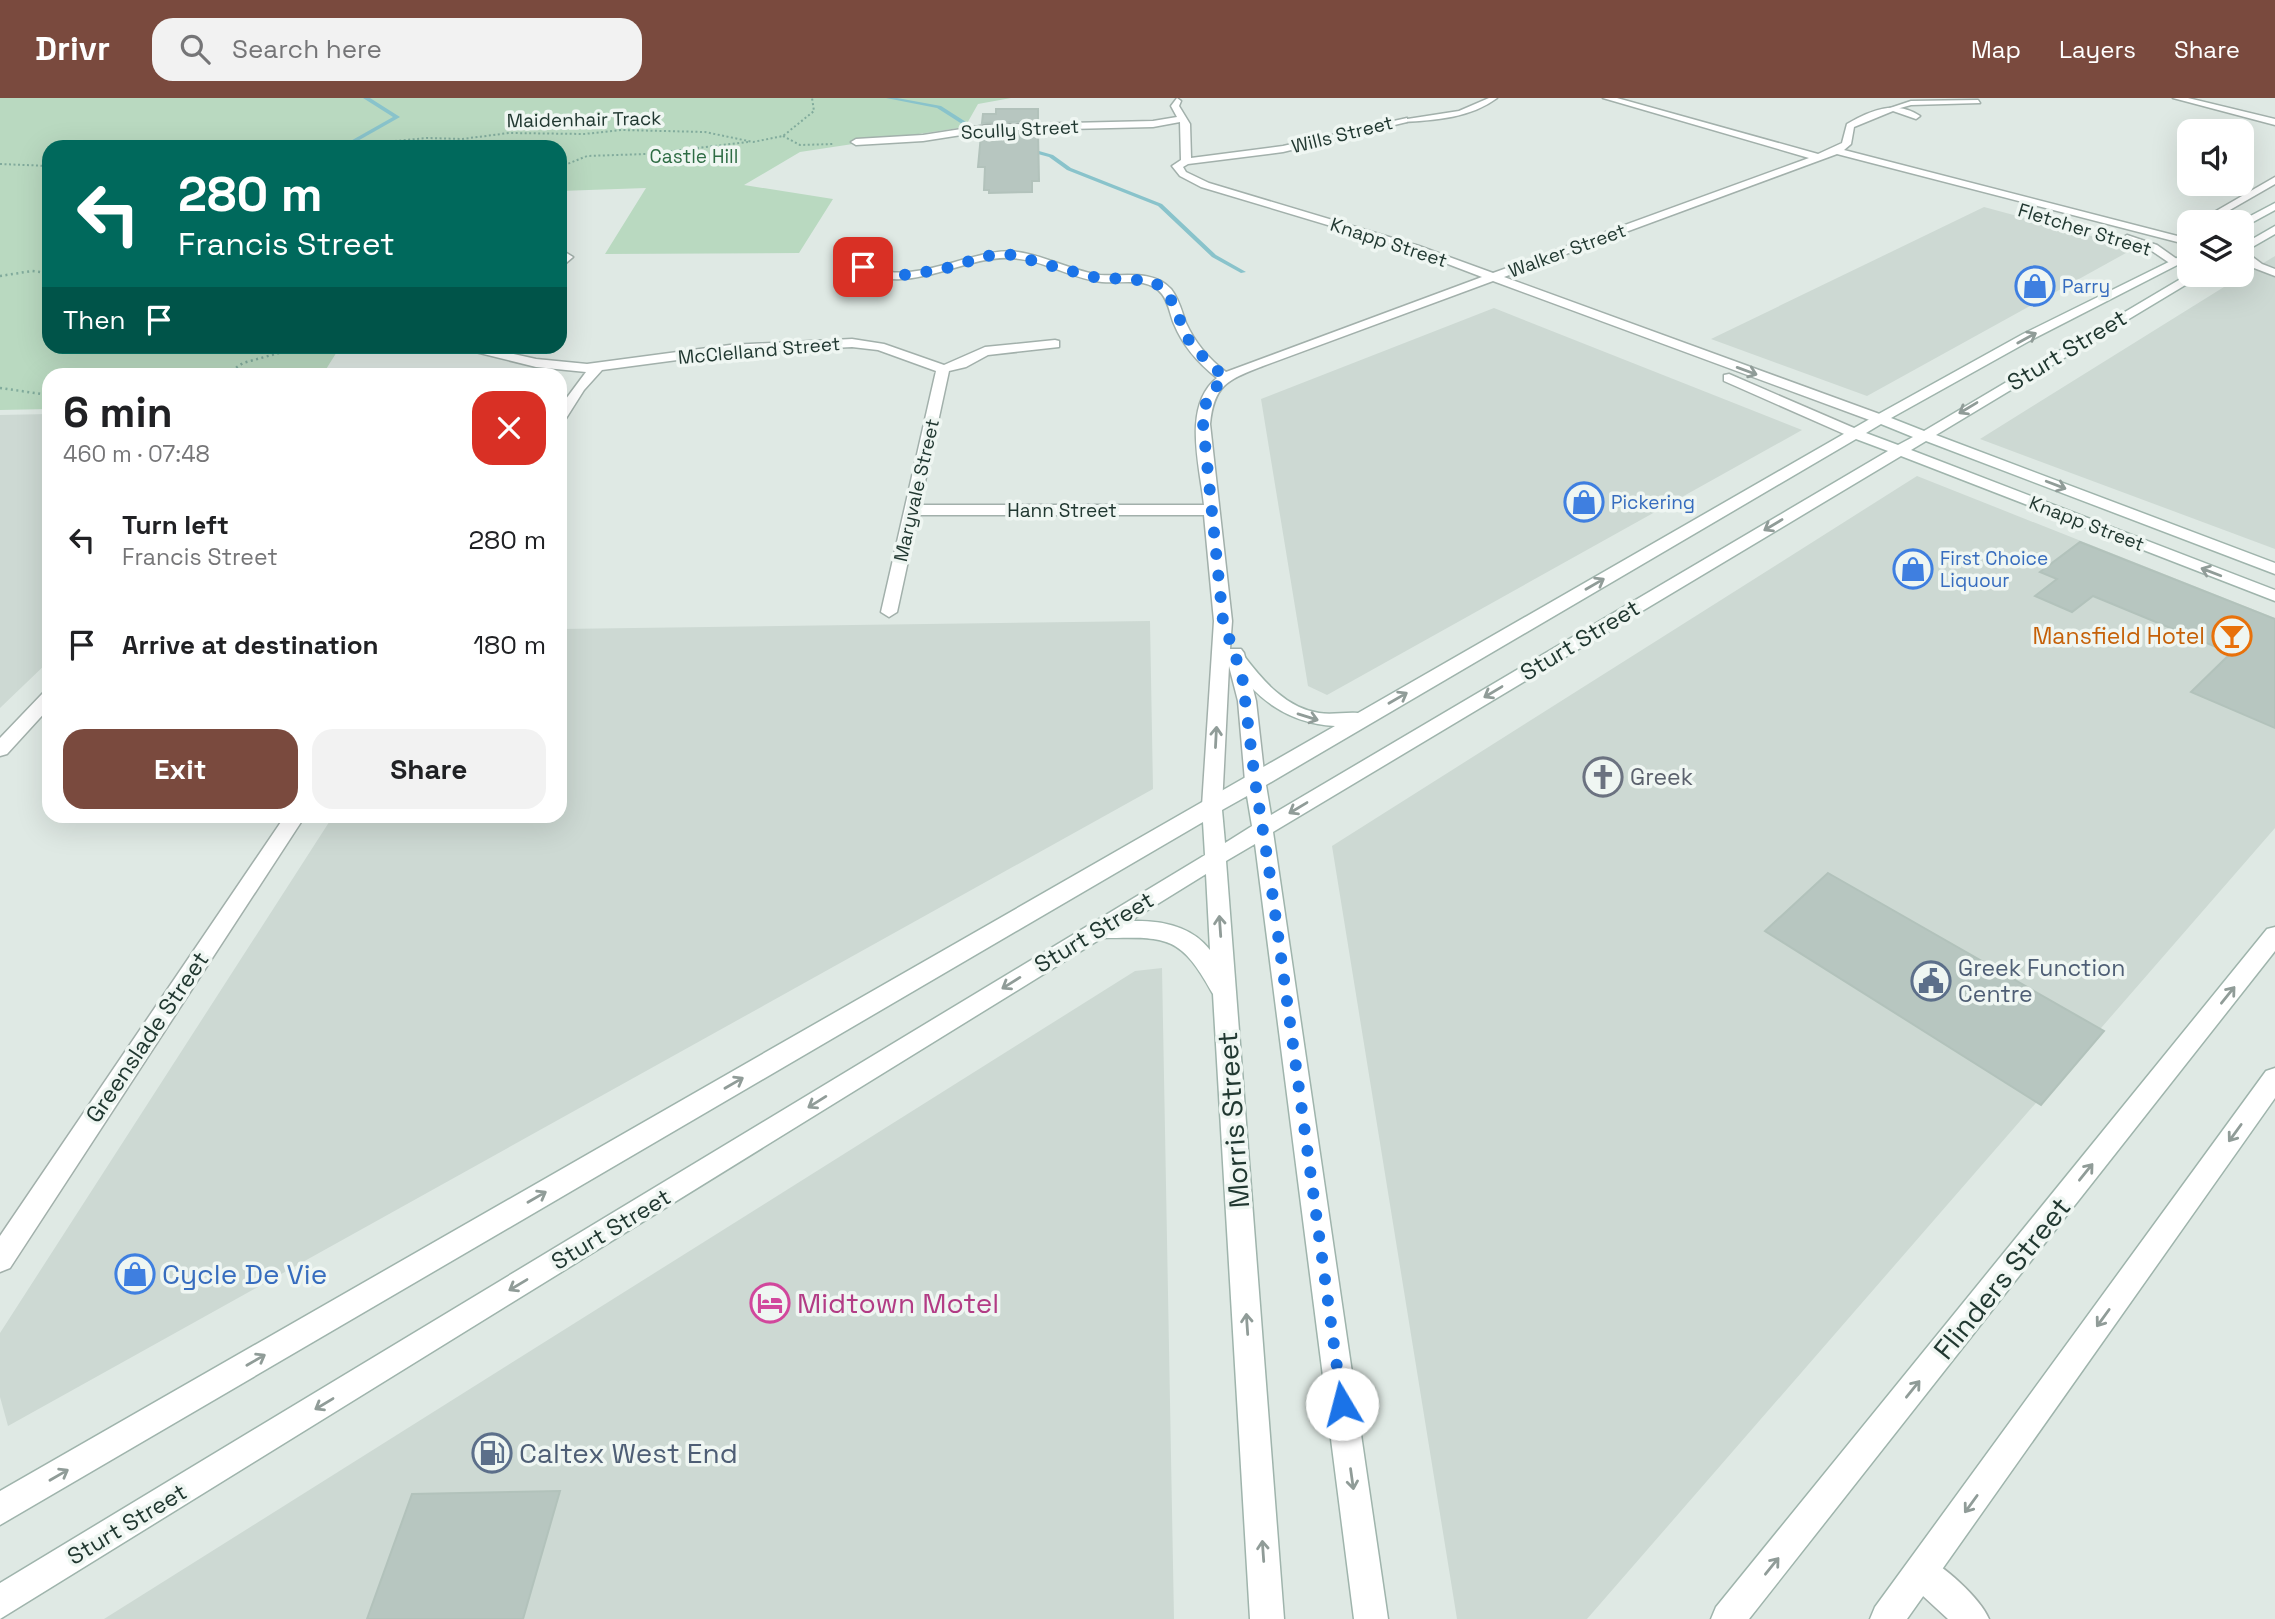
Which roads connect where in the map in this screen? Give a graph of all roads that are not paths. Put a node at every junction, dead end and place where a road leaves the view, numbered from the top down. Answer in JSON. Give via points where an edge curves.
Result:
{"nodes":[{"id":1,"x":1494,"y":98,"type":"edge"},
{"id":2,"x":2177,"y":98,"type":"edge"},
{"id":3,"x":1613,"y":99,"type":"edge"},
{"id":4,"x":1177,"y":101,"type":"dead end"},
{"id":5,"x":1978,"y":102,"type":"dead end"},
{"id":6,"x":1893,"y":108,"type":"junction"},
{"id":7,"x":1916,"y":116,"type":"dead end"},
{"id":8,"x":1183,"y":119,"type":"junction"},
{"id":9,"x":1404,"y":120,"type":"joint"},
{"id":10,"x":2275,"y":122,"type":"edge"},
{"id":11,"x":1153,"y":124,"type":"junction"},
{"id":12,"x":1185,"y":132,"type":"junction"},
{"id":13,"x":856,"y":142,"type":"road end"},
{"id":14,"x":1836,"y":151,"type":"junction"},
{"id":15,"x":1818,"y":157,"type":"junction"},
{"id":16,"x":1186,"y":161,"type":"junction"},
{"id":17,"x":2275,"y":180,"type":"edge"},
{"id":18,"x":2007,"y":196,"type":"junction"},
{"id":19,"x":2275,"y":206,"type":"edge"},
{"id":20,"x":2223,"y":210,"type":"edge"},
{"id":21,"x":2254,"y":218,"type":"edge"},
{"id":22,"x":2275,"y":229,"type":"edge"},
{"id":23,"x":2156,"y":233,"type":"junction"},
{"id":24,"x":2175,"y":238,"type":"edge"},
{"id":25,"x":2132,"y":239,"type":"junction"},
{"id":26,"x":2254,"y":243,"type":"edge"},
{"id":27,"x":865,"y":251,"type":"dead end"},
{"id":28,"x":2177,"y":256,"type":"edge"},
{"id":29,"x":2177,"y":260,"type":"edge"},
{"id":30,"x":2254,"y":262,"type":"edge"},
{"id":31,"x":2254,"y":274,"type":"edge"},
{"id":32,"x":2275,"y":275,"type":"edge"},
{"id":33,"x":1493,"y":277,"type":"junction"},
{"id":34,"x":2177,"y":286,"type":"edge"},
{"id":35,"x":2112,"y":293,"type":"junction"},
{"id":36,"x":2146,"y":303,"type":"junction"},
{"id":37,"x":1614,"y":322,"type":"junction"},
{"id":38,"x":1055,"y":344,"type":"dead end"},
{"id":39,"x":497,"y":354,"type":"edge"},
{"id":40,"x":597,"y":368,"type":"junction"},
{"id":41,"x":943,"y":369,"type":"junction"},
{"id":42,"x":1225,"y":378,"type":"junction"},
{"id":43,"x":1798,"y":389,"type":"junction"},
{"id":44,"x":1780,"y":400,"type":"junction"},
{"id":45,"x":567,"y":406,"type":"edge"},
{"id":46,"x":1880,"y":419,"type":"junction"},
{"id":47,"x":1856,"y":433,"type":"junction"},
{"id":48,"x":1923,"y":434,"type":"junction"},
{"id":49,"x":1899,"y":450,"type":"junction"},
{"id":50,"x":2011,"y":467,"type":"junction"},
{"id":51,"x":1985,"y":484,"type":"junction"},
{"id":52,"x":911,"y":510,"type":"junction"},
{"id":53,"x":1213,"y":510,"type":"junction"},
{"id":54,"x":2275,"y":569,"type":"edge"},
{"id":55,"x":2275,"y":596,"type":"edge"},
{"id":56,"x":889,"y":612,"type":"dead end"},
{"id":57,"x":1223,"y":621,"type":"junction"},
{"id":58,"x":1238,"y":660,"type":"junction"},
{"id":59,"x":42,"y":705,"type":"edge"},
{"id":60,"x":1367,"y":716,"type":"junction"},
{"id":61,"x":0,"y":750,"type":"edge"},
{"id":62,"x":1255,"y":781,"type":"junction"},
{"id":63,"x":1212,"y":806,"type":"junction"},
{"id":64,"x":290,"y":823,"type":"edge"},
{"id":65,"x":1263,"y":829,"type":"junction"},
{"id":66,"x":1215,"y":859,"type":"junction"},
{"id":67,"x":1097,"y":930,"type":"junction"},
{"id":68,"x":2275,"y":935,"type":"edge"},
{"id":69,"x":1225,"y":993,"type":"junction"},
{"id":70,"x":2275,"y":1078,"type":"edge"},
{"id":71,"x":0,"y":1259,"type":"edge"},
{"id":72,"x":0,"y":1509,"type":"edge"},
{"id":73,"x":1922,"y":1572,"type":"junction"},
{"id":74,"x":0,"y":1602,"type":"edge"},
{"id":75,"x":1267,"y":1619,"type":"edge"},
{"id":76,"x":1371,"y":1619,"type":"edge"},
{"id":77,"x":1728,"y":1619,"type":"edge"},
{"id":78,"x":1887,"y":1619,"type":"edge"},
{"id":79,"x":1972,"y":1619,"type":"edge"}],
"edges":[{"from":1,"to":9,"type":"lane","name":"Wills Street","via":[[1461,114]]},
{"from":2,"to":10,"type":"street"},
{"from":3,"to":15,"type":"street"},
{"from":4,"to":8,"type":"street","via":[[1174,104]]},
{"from":5,"to":6,"type":"lane","via":[[1911,103]]},
{"from":6,"to":7,"type":"street"},
{"from":6,"to":14,"type":"street","via":[[1853,123],[1846,144]]},
{"from":8,"to":11,"type":"street","name":"Scully Street"},
{"from":8,"to":12,"type":"street"},
{"from":9,"to":16,"type":"street","name":"Wills Street","via":[[1283,149]]},
{"from":11,"to":12,"type":"street"},
{"from":11,"to":13,"type":"street","name":"Scully Street","via":[[981,129]]},
{"from":12,"to":16,"type":"street"},
{"from":14,"to":15,"type":"street","name":"Walker Street"},
{"from":14,"to":18,"type":"street","name":"Fletcher Street"},
{"from":15,"to":33,"type":"street","name":"Walker Street"},
{"from":16,"to":33,"type":"street","name":"Knapp Street","via":[[1177,165],[1180,172],[1205,185],[1402,243]]},
{"from":17,"to":20,"type":"street"},
{"from":18,"to":23,"type":"street","name":"Fletcher Street"},
{"from":18,"to":25,"type":"street","name":"Fletcher Street","via":[[2002,201],[2010,206]]},
{"from":19,"to":21,"type":"street"},
{"from":22,"to":26,"type":"street"},
{"from":23,"to":24,"type":"street","name":"Fletcher Street"},
{"from":23,"to":25,"type":"street","via":[[2149,239]]},
{"from":25,"to":28,"type":"street","name":"Fletcher Street"},
{"from":27,"to":42,"type":"street","via":[[859,260],[863,267],[885,274],[940,270],[1008,254],[1093,277],[1153,281],[1168,293],[1191,345]]},
{"from":29,"to":35,"type":"street","name":"Sturt Street"},
{"from":30,"to":32,"type":"street"},
{"from":31,"to":32,"type":"street"},
{"from":33,"to":37,"type":"street","name":"Knapp Street"},
{"from":33,"to":42,"type":"street","name":"Walker Street"},
{"from":34,"to":36,"type":"street","name":"Sturt Street"},
{"from":35,"to":36,"type":"street"},
{"from":46,"to":35,"type":"street","name":"Sturt Street","one_way":true},
{"from":36,"to":48,"type":"street","name":"Sturt Street","one_way":true},
{"from":37,"to":43,"type":"street","name":"Knapp Street","one_way":true},
{"from":37,"to":44,"type":"street","name":"Knapp Street"},
{"from":38,"to":41,"type":"street","via":[[982,351]]},
{"from":39,"to":40,"type":"street","name":"McClelland Street"},
{"from":40,"to":41,"type":"street","name":"McClelland Street","via":[[730,349],[852,343],[880,347]]},
{"from":40,"to":45,"type":"street"},
{"from":41,"to":52,"type":"street","name":"Maryvale Street"},
{"from":42,"to":53,"type":"street","name":"Morris Street","via":[[1211,390],[1203,424]]},
{"from":43,"to":44,"type":"street"},
{"from":43,"to":46,"type":"street","name":"Knapp Street"},
{"from":44,"to":47,"type":"street","name":"Knapp Street"},
{"from":46,"to":47,"type":"street","name":"Sturt Street"},
{"from":46,"to":48,"type":"street","name":"Knapp Street"},
{"from":47,"to":49,"type":"street","name":"Knapp Street"},
{"from":60,"to":47,"type":"street","name":"Sturt Street","one_way":true},
{"from":48,"to":49,"type":"street","name":"Sturt Street"},
{"from":48,"to":50,"type":"street","name":"Knapp Street"},
{"from":49,"to":51,"type":"street","name":"Knapp Street"},
{"from":49,"to":65,"type":"street","name":"Sturt Street","one_way":true},
{"from":50,"to":51,"type":"street"},
{"from":50,"to":54,"type":"street","name":"Knapp Street","one_way":true},
{"from":55,"to":51,"type":"street","name":"Knapp Street","one_way":true},
{"from":52,"to":53,"type":"street","name":"Hann Street"},
{"from":52,"to":56,"type":"street","name":"Maryvale Street"},
{"from":53,"to":57,"type":"street","name":"Morris Street"},
{"from":57,"to":58,"type":"street","name":"Morris Street"},
{"from":63,"to":57,"type":"street","name":"Morris Street","one_way":true},
{"from":58,"to":60,"type":"street","one_way":true,"via":[[1260,691],[1299,715],[1327,721]]},
{"from":58,"to":62,"type":"street","name":"Morris Street"},
{"from":59,"to":61,"type":"street"},
{"from":60,"to":62,"type":"street","name":"Sturt Street"},
{"from":62,"to":63,"type":"street","name":"Sturt Street"},
{"from":62,"to":65,"type":"street","name":"Morris Street"},
{"from":63,"to":66,"type":"street","name":"Morris Street"},
{"from":72,"to":63,"type":"street","name":"Sturt Street","one_way":true},
{"from":64,"to":71,"type":"street","name":"Greenslade Street"},
{"from":65,"to":66,"type":"street","name":"Sturt Street"},
{"from":65,"to":76,"type":"street","name":"Morris Street","one_way":true},
{"from":66,"to":67,"type":"street","name":"Sturt Street"},
{"from":69,"to":66,"type":"street","name":"Morris Street","one_way":true},
{"from":67,"to":69,"type":"street","via":[[1153,931],[1185,938],[1197,948]]},
{"from":67,"to":74,"type":"street","name":"Sturt Street","one_way":true},
{"from":77,"to":68,"type":"street","name":"Flinders Street","one_way":true},
{"from":75,"to":69,"type":"street","name":"Morris Street","one_way":true},
{"from":70,"to":73,"type":"street","one_way":true},
{"from":73,"to":78,"type":"street"},
{"from":73,"to":79,"type":"street"}]}
